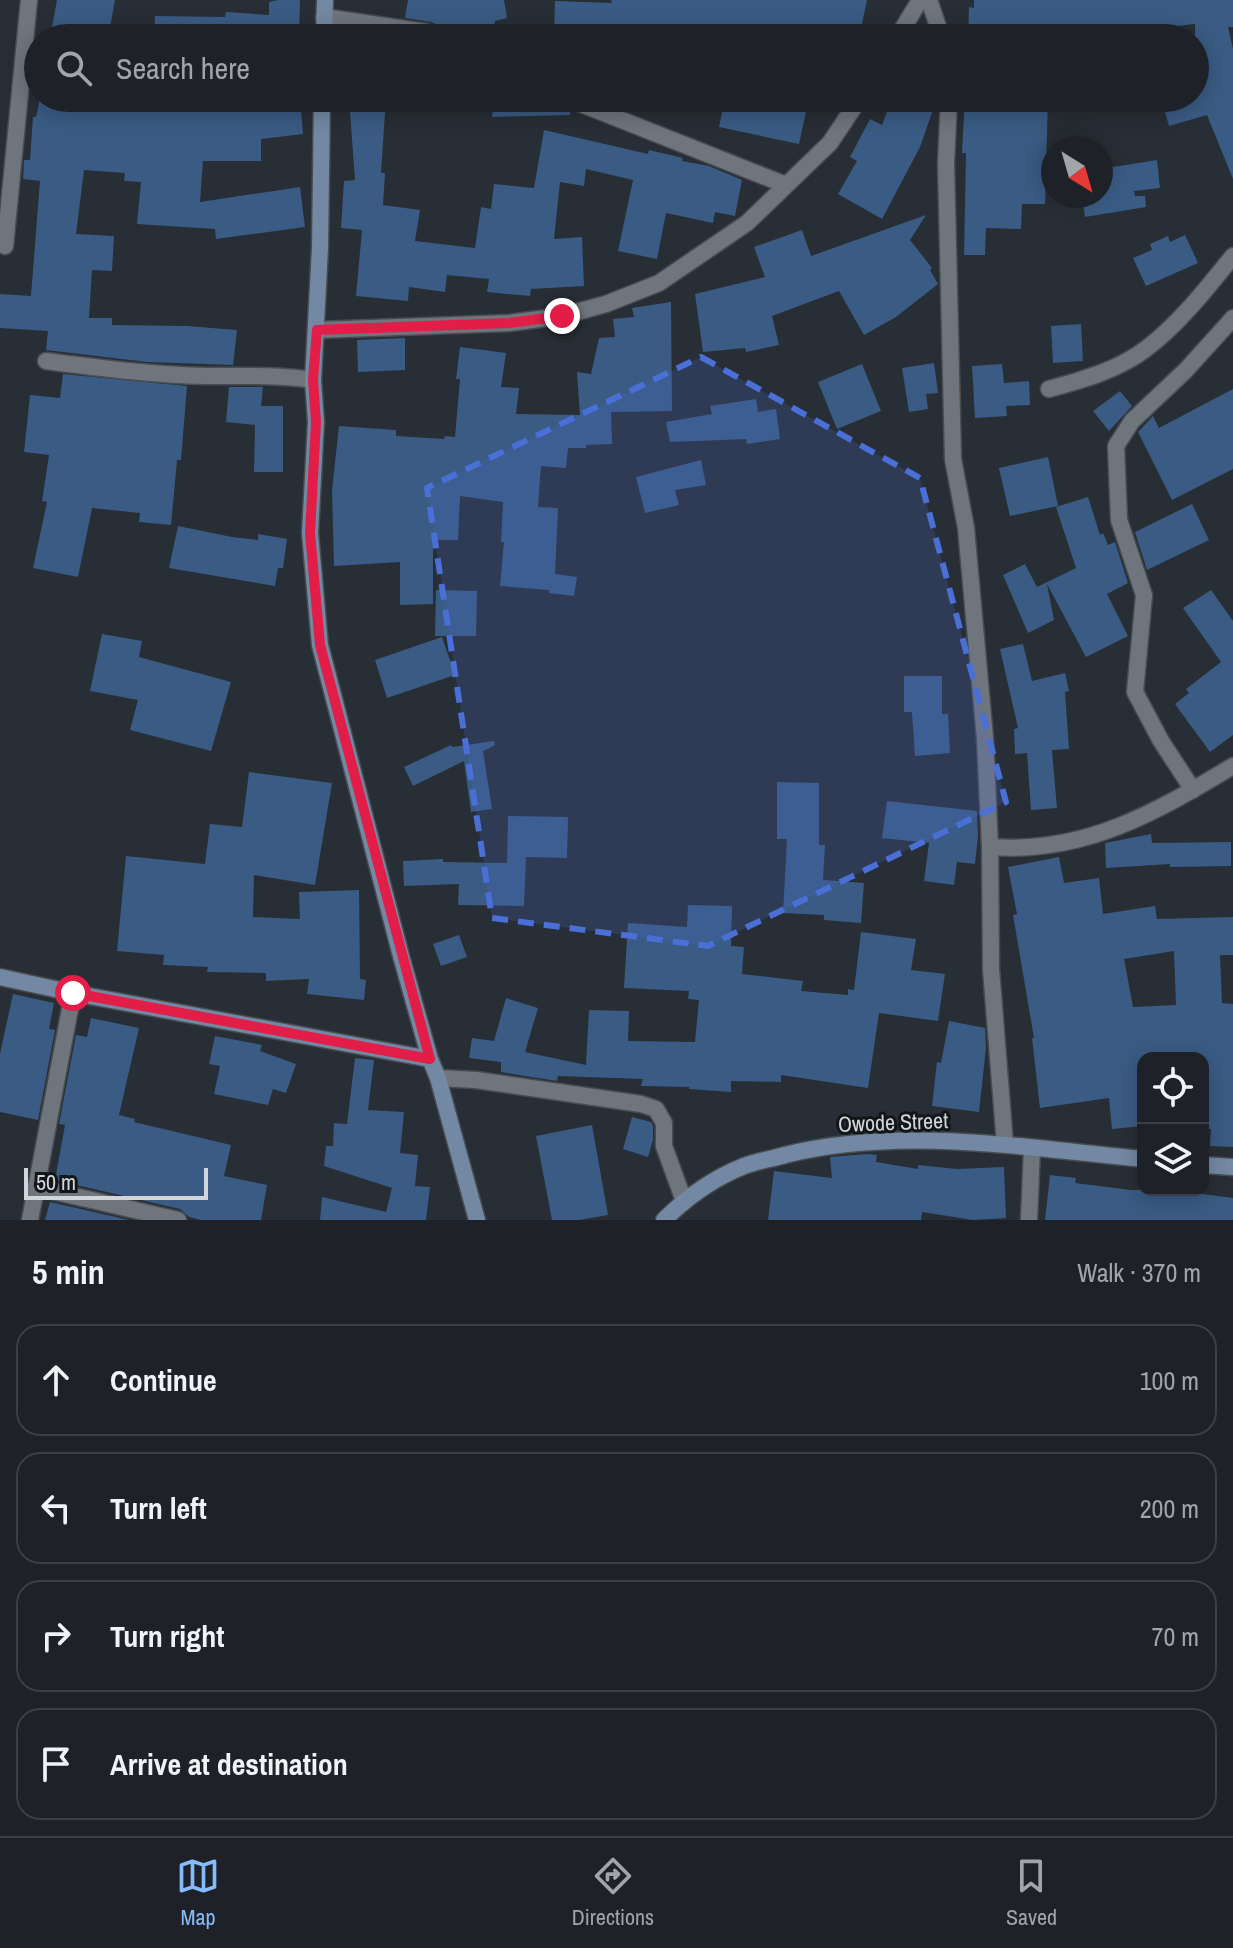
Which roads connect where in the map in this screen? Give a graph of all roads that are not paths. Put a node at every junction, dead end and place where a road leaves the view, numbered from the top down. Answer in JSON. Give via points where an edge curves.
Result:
{"nodes":[{"id":1,"x":29,"y":0,"type":"edge"},
{"id":2,"x":325,"y":0,"type":"edge"},
{"id":3,"x":920,"y":0,"type":"edge"},
{"id":4,"x":929,"y":0,"type":"edge"},
{"id":5,"x":324,"y":17,"type":"junction"},
{"id":6,"x":27,"y":24,"type":"edge"},
{"id":7,"x":324,"y":24,"type":"edge"},
{"id":8,"x":372,"y":24,"type":"edge"},
{"id":9,"x":905,"y":24,"type":"edge"},
{"id":10,"x":937,"y":24,"type":"edge"},
{"id":11,"x":24,"y":51,"type":"edge"},
{"id":12,"x":322,"y":112,"type":"edge"},
{"id":13,"x":601,"y":112,"type":"edge"},
{"id":14,"x":851,"y":112,"type":"edge"},
{"id":15,"x":948,"y":112,"type":"edge"},
{"id":16,"x":786,"y":185,"type":"junction"},
{"id":17,"x":5,"y":246,"type":"dead end"},
{"id":18,"x":1233,"y":256,"type":"edge"},
{"id":19,"x":1233,"y":318,"type":"edge"},
{"id":20,"x":317,"y":330,"type":"junction"},
{"id":21,"x":46,"y":361,"type":"dead end"},
{"id":22,"x":313,"y":380,"type":"junction"},
{"id":23,"x":1049,"y":389,"type":"dead end"},
{"id":24,"x":1233,"y":766,"type":"edge"},
{"id":25,"x":1193,"y":790,"type":"junction"},
{"id":26,"x":990,"y":847,"type":"junction"},
{"id":27,"x":0,"y":977,"type":"edge"},
{"id":28,"x":73,"y":993,"type":"junction"},
{"id":29,"x":430,"y":1059,"type":"junction"},
{"id":30,"x":438,"y":1078,"type":"junction"},
{"id":31,"x":1005,"y":1144,"type":"junction"},
{"id":32,"x":1032,"y":1148,"type":"junction"},
{"id":33,"x":1137,"y":1158,"type":"edge"},
{"id":34,"x":1209,"y":1165,"type":"edge"},
{"id":35,"x":1233,"y":1167,"type":"edge"},
{"id":36,"x":35,"y":1187,"type":"junction"},
{"id":37,"x":684,"y":1201,"type":"junction"},
{"id":38,"x":30,"y":1220,"type":"edge"},
{"id":39,"x":178,"y":1220,"type":"edge"},
{"id":40,"x":477,"y":1220,"type":"edge"},
{"id":41,"x":664,"y":1220,"type":"edge"},
{"id":42,"x":1029,"y":1220,"type":"edge"}],
"edges":[{"from":1,"to":6,"type":"street"},
{"from":2,"to":5,"type":"main road"},
{"from":3,"to":9,"type":"street"},
{"from":4,"to":10,"type":"street"},
{"from":5,"to":7,"type":"main road"},
{"from":5,"to":8,"type":"street"},
{"from":11,"to":17,"type":"street"},
{"from":12,"to":20,"type":"main road"},
{"from":13,"to":16,"type":"street"},
{"from":14,"to":16,"type":"street","via":[[830,143]]},
{"from":15,"to":26,"type":"street","via":[[953,459],[966,528]]},
{"from":16,"to":20,"type":"street","via":[[747,223],[700,257],[659,283],[606,304],[509,323]]},
{"from":18,"to":23,"type":"street","via":[[1146,349],[1092,378]]},
{"from":19,"to":25,"type":"street","via":[[1132,421],[1116,446],[1119,520],[1144,595],[1135,692]]},
{"from":20,"to":22,"type":"main road"},
{"from":21,"to":22,"type":"street","via":[[130,372]]},
{"from":22,"to":29,"type":"main road","via":[[310,533],[320,645]]},
{"from":24,"to":25,"type":"street"},
{"from":25,"to":26,"type":"street","via":[[1105,833],[1023,849]]},
{"from":26,"to":31,"type":"street","via":[[991,969]]},
{"from":27,"to":28,"type":"main road"},
{"from":28,"to":29,"type":"main road"},
{"from":28,"to":36,"type":"street"},
{"from":29,"to":30,"type":"main road"},
{"from":30,"to":37,"type":"street","via":[[656,1109]]},
{"from":30,"to":40,"type":"main road"},
{"from":31,"to":32,"type":"main road","name":"Owode Street"},
{"from":31,"to":37,"type":"main road","name":"Owode Street","via":[[902,1140],[818,1147],[744,1166]]},
{"from":32,"to":33,"type":"main road","name":"Owode Street"},
{"from":32,"to":42,"type":"street"},
{"from":34,"to":35,"type":"main road"},
{"from":36,"to":38,"type":"street"},
{"from":36,"to":39,"type":"street"},
{"from":37,"to":41,"type":"main road","name":"Owode Street"}]}
